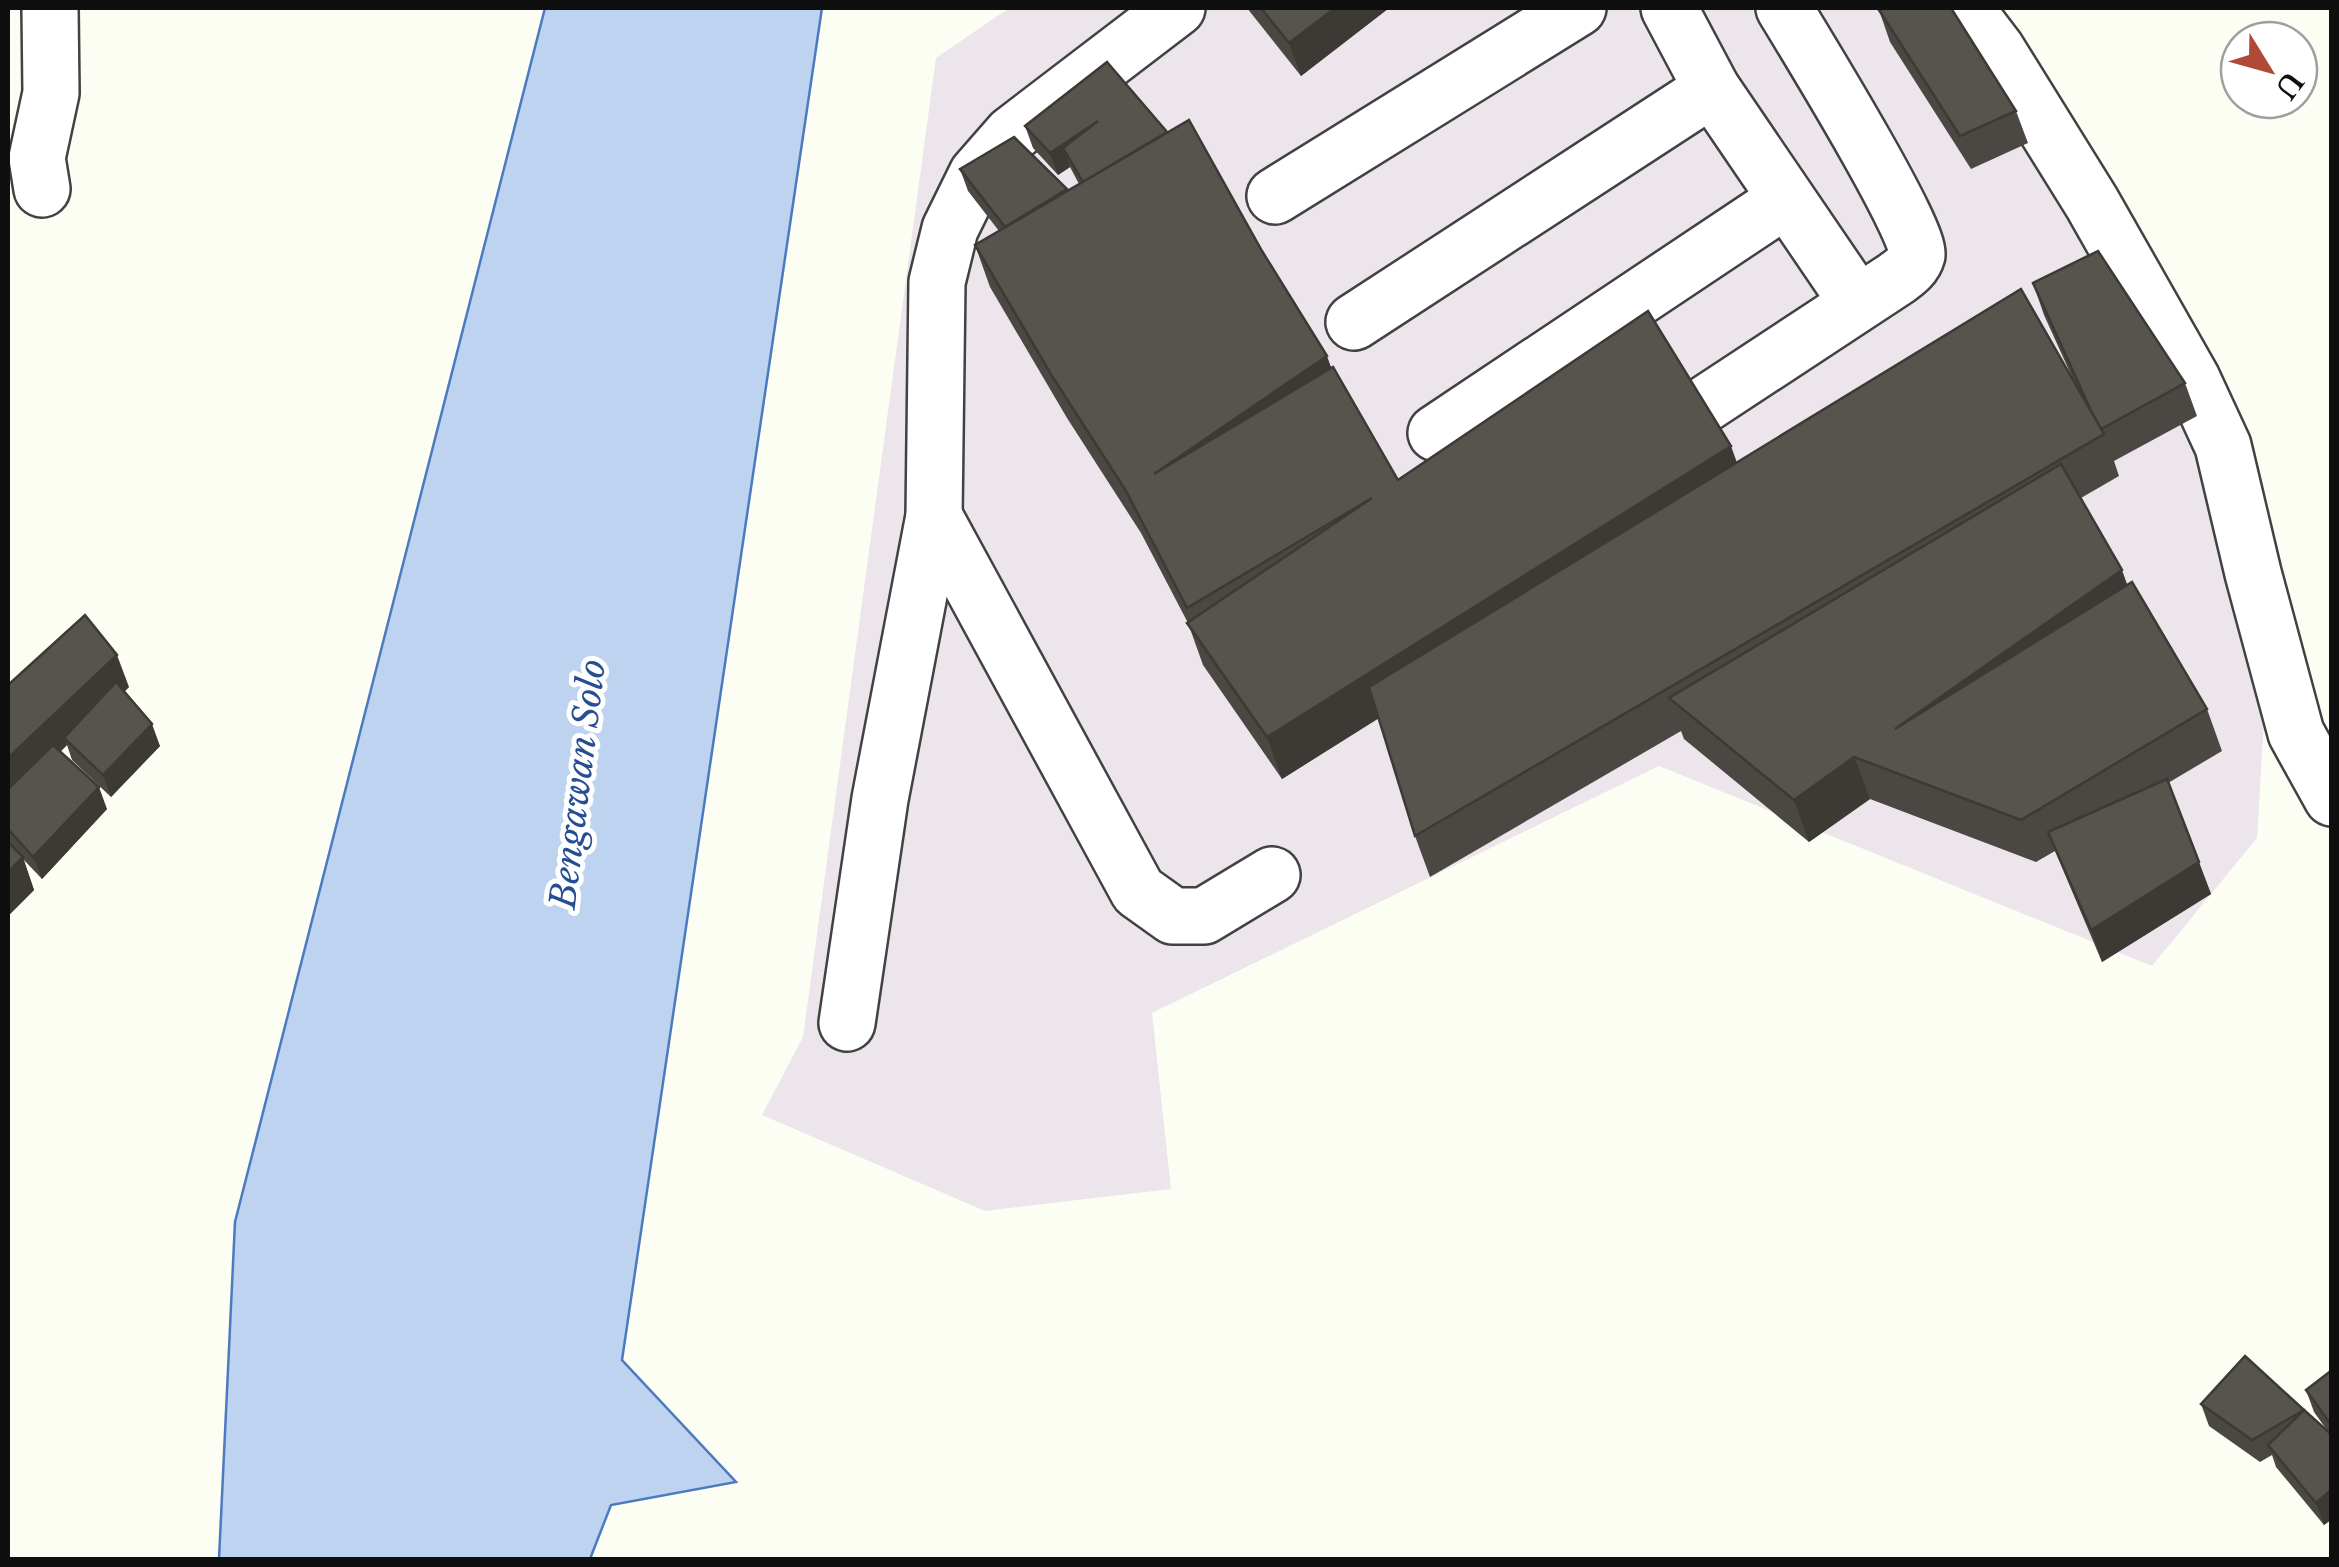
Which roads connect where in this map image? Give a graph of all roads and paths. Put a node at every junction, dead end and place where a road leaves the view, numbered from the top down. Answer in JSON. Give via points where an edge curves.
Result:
{"nodes":[{"id":1,"x":50,"y":8,"type":"edge"},
{"id":2,"x":1178,"y":8,"type":"edge"},
{"id":3,"x":1578,"y":8,"type":"edge"},
{"id":4,"x":1668,"y":8,"type":"edge"},
{"id":5,"x":1784,"y":8,"type":"edge"},
{"id":6,"x":1966,"y":8,"type":"edge"},
{"id":7,"x":1712,"y":89,"type":"junction"},
{"id":8,"x":29,"y":170,"type":"edge"},
{"id":9,"x":1276,"y":196,"type":"dead end"},
{"id":10,"x":1785,"y":200,"type":"junction"},
{"id":11,"x":1857,"y":302,"type":"junction"},
{"id":12,"x":1354,"y":322,"type":"dead end"},
{"id":13,"x":1436,"y":433,"type":"dead end"},
{"id":14,"x":1627,"y":456,"type":"edge"},
{"id":15,"x":934,"y":516,"type":"junction"},
{"id":16,"x":2332,"y":798,"type":"edge"},
{"id":17,"x":1272,"y":876,"type":"dead end"},
{"id":18,"x":847,"y":1023,"type":"dead end"}],
"edges":[{"from":1,"to":8,"type":"street","via":[[51,93]]},
{"from":2,"to":15,"type":"street","via":[[1012,134],[976,174],[950,229],[937,282]]},
{"from":3,"to":9,"type":"street"},
{"from":4,"to":7,"type":"street"},
{"from":5,"to":11,"type":"street","via":[[1916,242],[1910,268]]},
{"from":6,"to":16,"type":"street","via":[[2092,202],[2192,379],[2223,446],[2296,732]]},
{"from":7,"to":10,"type":"street"},
{"from":7,"to":12,"type":"street"},
{"from":10,"to":11,"type":"street"},
{"from":10,"to":13,"type":"street"},
{"from":11,"to":14,"type":"street"},
{"from":15,"to":17,"type":"street","via":[[1138,891],[1173,916],[1204,916]]},
{"from":15,"to":18,"type":"street","via":[[880,799]]}]}
